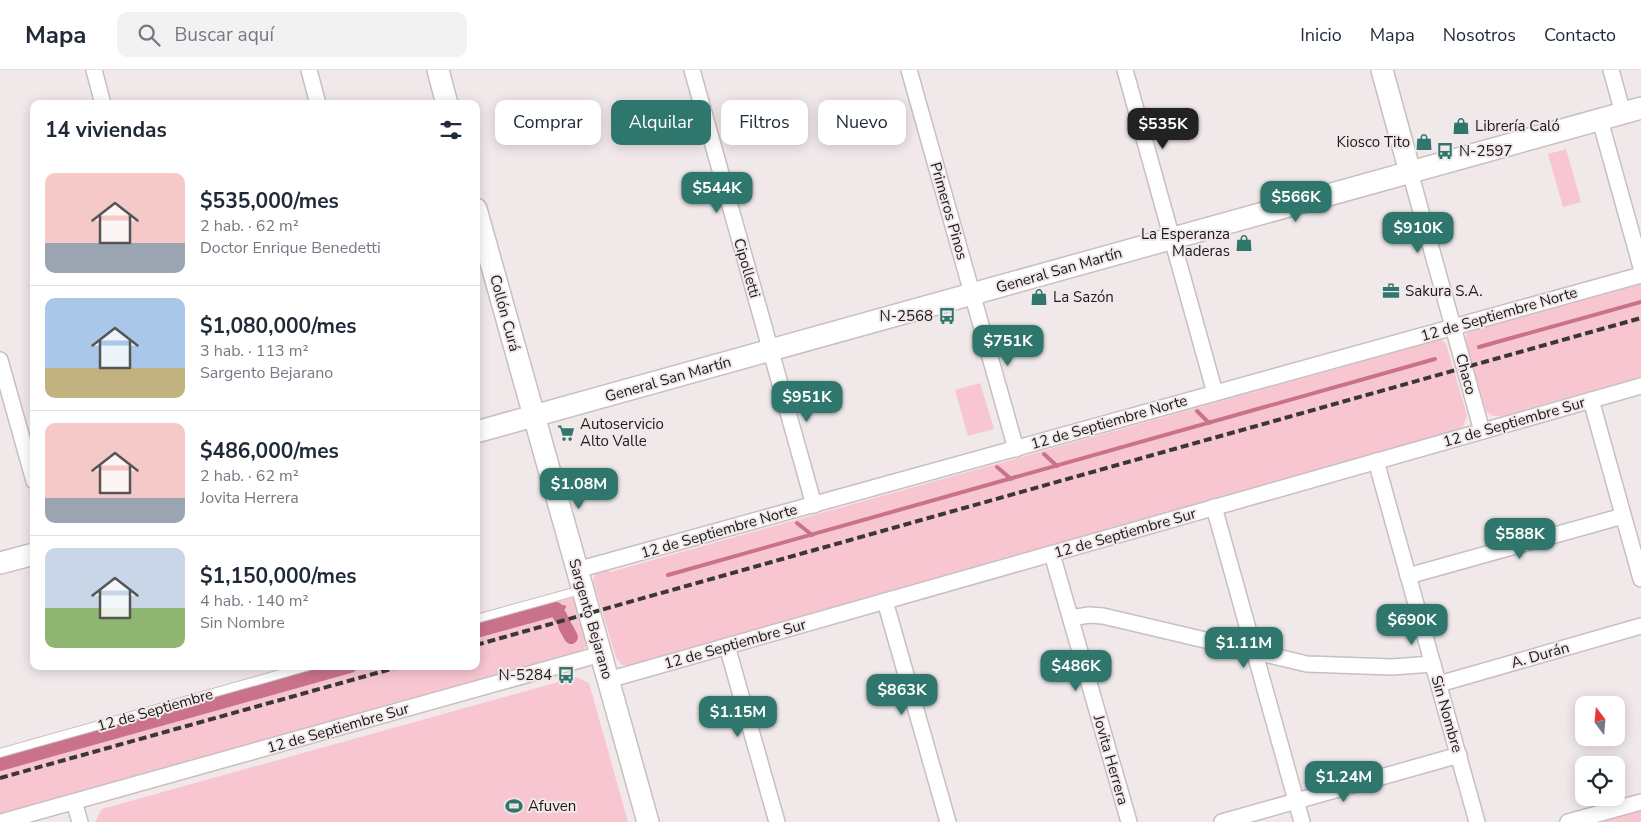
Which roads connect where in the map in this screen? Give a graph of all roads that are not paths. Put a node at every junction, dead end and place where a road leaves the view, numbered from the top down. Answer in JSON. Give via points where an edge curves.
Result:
{"nodes":[{"id":1,"x":94,"y":70,"type":"edge"},
{"id":2,"x":309,"y":70,"type":"edge"},
{"id":3,"x":438,"y":70,"type":"edge"},
{"id":4,"x":692,"y":70,"type":"edge"},
{"id":5,"x":909,"y":70,"type":"edge"},
{"id":6,"x":1124,"y":70,"type":"edge"},
{"id":7,"x":1382,"y":70,"type":"edge"},
{"id":8,"x":1611,"y":70,"type":"edge"},
{"id":9,"x":102,"y":100,"type":"edge"},
{"id":10,"x":317,"y":100,"type":"edge"},
{"id":11,"x":446,"y":100,"type":"edge"},
{"id":12,"x":1632,"y":111,"type":"edge"},
{"id":13,"x":1600,"y":120,"type":"junction"},
{"id":14,"x":1410,"y":172,"type":"junction"},
{"id":15,"x":480,"y":223,"type":"edge"},
{"id":16,"x":1172,"y":239,"type":"junction"},
{"id":17,"x":1641,"y":267,"type":"edge"},
{"id":18,"x":1641,"y":275,"type":"edge"},
{"id":19,"x":972,"y":294,"type":"junction"},
{"id":20,"x":1454,"y":327,"type":"junction"},
{"id":21,"x":770,"y":350,"type":"junction"},
{"id":22,"x":0,"y":360,"type":"edge"},
{"id":23,"x":1641,"y":386,"type":"edge"},
{"id":24,"x":1215,"y":393,"type":"junction"},
{"id":25,"x":1591,"y":400,"type":"junction"},
{"id":26,"x":534,"y":416,"type":"junction"},
{"id":27,"x":480,"y":431,"type":"edge"},
{"id":28,"x":1482,"y":431,"type":"junction"},
{"id":29,"x":1016,"y":448,"type":"junction"},
{"id":30,"x":1376,"y":461,"type":"junction"},
{"id":31,"x":30,"y":468,"type":"edge"},
{"id":32,"x":814,"y":504,"type":"junction"},
{"id":33,"x":1214,"y":507,"type":"junction"},
{"id":34,"x":1623,"y":516,"type":"junction"},
{"id":35,"x":1637,"y":550,"type":"edge"},
{"id":36,"x":1052,"y":554,"type":"junction"},
{"id":37,"x":30,"y":555,"type":"edge"},
{"id":38,"x":0,"y":563,"type":"edge"},
{"id":39,"x":1408,"y":576,"type":"junction"},
{"id":40,"x":1641,"y":579,"type":"edge"},
{"id":41,"x":580,"y":580,"type":"junction"},
{"id":42,"x":885,"y":601,"type":"junction"},
{"id":43,"x":480,"y":618,"type":"edge"},
{"id":44,"x":1070,"y":618,"type":"junction"},
{"id":45,"x":1641,"y":626,"type":"edge"},
{"id":46,"x":727,"y":646,"type":"junction"},
{"id":47,"x":1255,"y":652,"type":"junction"},
{"id":48,"x":601,"y":654,"type":"junction"},
{"id":49,"x":1433,"y":664,"type":"junction"},
{"id":50,"x":295,"y":670,"type":"edge"},
{"id":51,"x":608,"y":680,"type":"junction"},
{"id":52,"x":1439,"y":684,"type":"junction"},
{"id":53,"x":0,"y":753,"type":"edge"},
{"id":54,"x":1459,"y":755,"type":"junction"},
{"id":55,"x":1297,"y":801,"type":"junction"},
{"id":56,"x":74,"y":802,"type":"junction"},
{"id":57,"x":1641,"y":802,"type":"edge"},
{"id":58,"x":1,"y":822,"type":"edge"},
{"id":59,"x":80,"y":822,"type":"edge"},
{"id":60,"x":648,"y":822,"type":"edge"},
{"id":61,"x":778,"y":822,"type":"edge"},
{"id":62,"x":948,"y":822,"type":"edge"},
{"id":63,"x":1129,"y":822,"type":"edge"},
{"id":64,"x":1222,"y":822,"type":"edge"},
{"id":65,"x":1302,"y":822,"type":"edge"},
{"id":66,"x":1478,"y":822,"type":"edge"},
{"id":67,"x":1568,"y":822,"type":"edge"}],
"edges":[{"from":1,"to":9,"type":"street"},
{"from":2,"to":10,"type":"street"},
{"from":3,"to":11,"type":"main road"},
{"from":4,"to":21,"type":"street","name":"Cipolletti"},
{"from":5,"to":19,"type":"street","name":"Primeros Pinos"},
{"from":6,"to":16,"type":"street"},
{"from":7,"to":14,"type":"main road"},
{"from":8,"to":12,"type":"street"},
{"from":12,"to":13,"type":"main road","name":"General San Martín"},
{"from":13,"to":14,"type":"main road","name":"General San Martín"},
{"from":13,"to":17,"type":"street"},
{"from":14,"to":16,"type":"main road","name":"General San Martín"},
{"from":14,"to":20,"type":"street","name":"Chaco"},
{"from":15,"to":26,"type":"main road","name":"Collón Curá"},
{"from":16,"to":19,"type":"main road","name":"General San Martín"},
{"from":16,"to":24,"type":"street"},
{"from":18,"to":20,"type":"street","name":"12 de Septiembre Norte"},
{"from":19,"to":21,"type":"main road","name":"General San Martín"},
{"from":19,"to":29,"type":"street"},
{"from":20,"to":24,"type":"street","name":"12 de Septiembre Norte"},
{"from":20,"to":28,"type":"street","name":"Chaco"},
{"from":21,"to":26,"type":"main road","name":"General San Martín"},
{"from":21,"to":32,"type":"street","name":"Cipolletti"},
{"from":22,"to":31,"type":"street"},
{"from":23,"to":25,"type":"street","name":"12 de Septiembre Sur"},
{"from":24,"to":29,"type":"street","name":"12 de Septiembre Norte"},
{"from":25,"to":28,"type":"street","name":"12 de Septiembre Sur"},
{"from":25,"to":34,"type":"street"},
{"from":26,"to":27,"type":"main road","name":"General San Martín"},
{"from":26,"to":41,"type":"main road","name":"Sargento Bejarano"},
{"from":28,"to":30,"type":"street","name":"12 de Septiembre Sur"},
{"from":29,"to":32,"type":"street","name":"12 de Septiembre Norte"},
{"from":30,"to":33,"type":"street","name":"12 de Septiembre Sur"},
{"from":30,"to":39,"type":"street","name":"Sin Nombre"},
{"from":32,"to":41,"type":"street","name":"12 de Septiembre Norte"},
{"from":33,"to":36,"type":"street","name":"12 de Septiembre Sur"},
{"from":33,"to":47,"type":"street"},
{"from":34,"to":35,"type":"street"},
{"from":34,"to":39,"type":"street"},
{"from":35,"to":40,"type":"street"},
{"from":36,"to":42,"type":"street","name":"12 de Septiembre Sur"},
{"from":36,"to":44,"type":"street","name":"Jovita Herrera"},
{"from":37,"to":38,"type":"main road"},
{"from":39,"to":49,"type":"street","name":"Sin Nombre"},
{"from":41,"to":43,"type":"lane"},
{"from":41,"to":48,"type":"main road","name":"Sargento Bejarano"},
{"from":42,"to":46,"type":"street","name":"12 de Septiembre Sur"},
{"from":42,"to":62,"type":"street"},
{"from":44,"to":47,"type":"street","via":[[1103,616]]},
{"from":44,"to":63,"type":"street","name":"Jovita Herrera"},
{"from":45,"to":52,"type":"street","name":"A. Durán"},
{"from":46,"to":51,"type":"street","name":"12 de Septiembre Sur"},
{"from":46,"to":61,"type":"street"},
{"from":47,"to":49,"type":"street","via":[[1319,664],[1403,667]]},
{"from":47,"to":55,"type":"street"},
{"from":48,"to":51,"type":"main road","name":"Sargento Bejarano"},
{"from":48,"to":56,"type":"street","name":"12 de Septiembre Sur"},
{"from":49,"to":52,"type":"street","name":"Sin Nombre"},
{"from":50,"to":53,"type":"lane","name":"12 de Septiembre"},
{"from":51,"to":60,"type":"main road","name":"Sargento Bejarano"},
{"from":52,"to":54,"type":"street","name":"Sin Nombre"},
{"from":54,"to":55,"type":"street"},
{"from":54,"to":66,"type":"street","name":"Sin Nombre"},
{"from":55,"to":64,"type":"street"},
{"from":55,"to":65,"type":"street"},
{"from":56,"to":58,"type":"street"},
{"from":56,"to":59,"type":"street"},
{"from":57,"to":67,"type":"street"}]}
